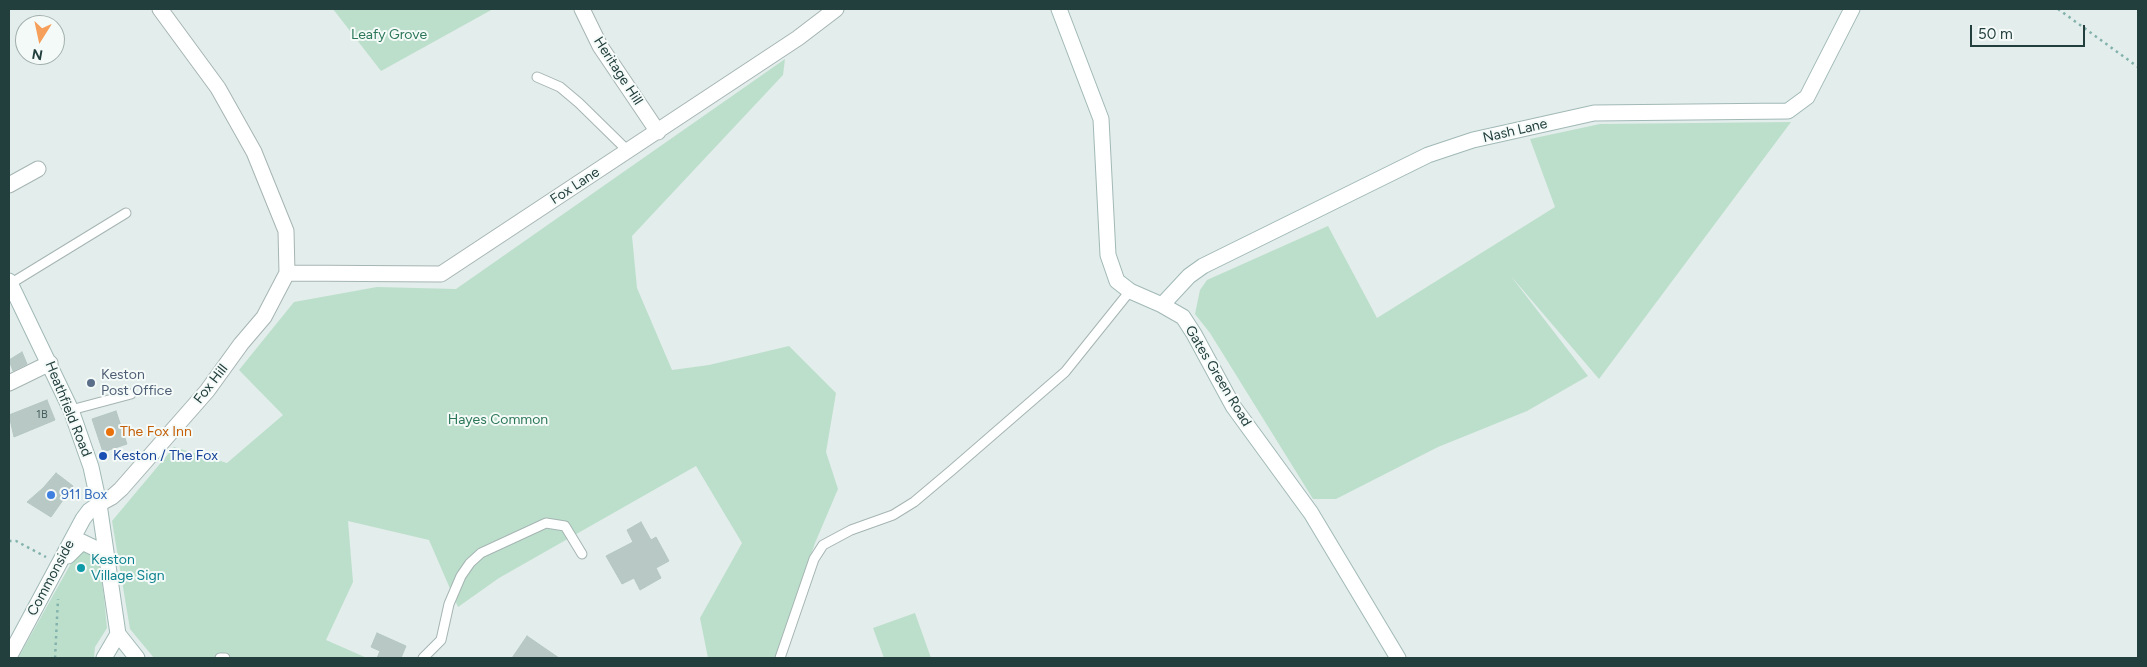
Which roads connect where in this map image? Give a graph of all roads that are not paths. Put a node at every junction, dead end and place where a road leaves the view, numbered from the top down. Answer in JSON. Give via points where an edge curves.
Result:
{"nodes":[{"id":1,"x":160,"y":9,"type":"edge"},
{"id":2,"x":582,"y":9,"type":"edge"},
{"id":3,"x":836,"y":9,"type":"edge"},
{"id":4,"x":1059,"y":9,"type":"edge"},
{"id":5,"x":1852,"y":9,"type":"edge"},
{"id":6,"x":537,"y":77,"type":"dead end"},
{"id":7,"x":658,"y":132,"type":"junction"},
{"id":8,"x":628,"y":151,"type":"junction"},
{"id":9,"x":38,"y":169,"type":"dead end"},
{"id":10,"x":9,"y":185,"type":"edge"},
{"id":11,"x":126,"y":213,"type":"dead end"},
{"id":12,"x":287,"y":273,"type":"junction"},
{"id":13,"x":10,"y":282,"type":"edge"},
{"id":14,"x":1130,"y":291,"type":"junction"},
{"id":15,"x":1162,"y":305,"type":"junction"},
{"id":16,"x":50,"y":363,"type":"junction"},
{"id":17,"x":9,"y":384,"type":"edge"},
{"id":18,"x":131,"y":394,"type":"dead end"},
{"id":19,"x":71,"y":410,"type":"junction"},
{"id":20,"x":99,"y":504,"type":"junction"},
{"id":21,"x":105,"y":553,"type":"junction"},
{"id":22,"x":582,"y":554,"type":"dead end"},
{"id":23,"x":60,"y":564,"type":"junction"},
{"id":24,"x":118,"y":634,"type":"junction"},
{"id":25,"x":9,"y":657,"type":"edge"},
{"id":26,"x":104,"y":658,"type":"edge"},
{"id":27,"x":137,"y":658,"type":"edge"},
{"id":28,"x":220,"y":658,"type":"edge"},
{"id":29,"x":224,"y":658,"type":"edge"},
{"id":30,"x":423,"y":658,"type":"edge"},
{"id":31,"x":780,"y":658,"type":"edge"},
{"id":32,"x":1398,"y":658,"type":"edge"}],
"edges":[{"from":1,"to":12,"type":"street","via":[[218,88],[254,152],[286,231]]},
{"from":2,"to":7,"type":"street","name":"Heritage Hill","via":[[600,46]]},
{"from":3,"to":7,"type":"street","name":"Fox Lane"},
{"from":4,"to":14,"type":"street","name":"Gates Green Road","via":[[1101,119],[1108,255],[1117,281]]},
{"from":5,"to":15,"type":"street","name":"Nash Lane","via":[[1807,97],[1788,111],[1594,113],[1473,140],[1428,155],[1204,266],[1189,276]]},
{"from":6,"to":8,"type":"lane","via":[[560,87],[580,103]]},
{"from":7,"to":8,"type":"street","name":"Fox Lane"},
{"from":8,"to":12,"type":"street","name":"Fox Lane","via":[[441,274]]},
{"from":9,"to":10,"type":"street"},
{"from":11,"to":13,"type":"lane"},
{"from":12,"to":20,"type":"street","name":"Fox Hill","via":[[264,317],[207,391],[121,489]]},
{"from":13,"to":16,"type":"street","name":"Heathfield Road"},
{"from":14,"to":15,"type":"street","name":"Gates Green Road"},
{"from":14,"to":31,"type":"lane","via":[[1065,372],[914,502],[893,515],[832,538],[823,545],[814,560]]},
{"from":15,"to":32,"type":"street","name":"Gates Green Road","via":[[1183,317],[1233,406],[1311,513]]},
{"from":16,"to":17,"type":"street"},
{"from":16,"to":19,"type":"street","name":"Heathfield Road"},
{"from":18,"to":19,"type":"lane"},
{"from":19,"to":20,"type":"street","name":"Heathfield Road","via":[[91,467]]},
{"from":20,"to":21,"type":"street","name":"Heathfield Road"},
{"from":20,"to":23,"type":"street","name":"Commonside","via":[[86,514]]},
{"from":21,"to":23,"type":"street","via":[[82,542]]},
{"from":21,"to":24,"type":"street","name":"Heathfield Road"},
{"from":22,"to":30,"type":"lane","via":[[565,526],[546,522],[481,553],[462,576],[449,604],[440,640]]},
{"from":23,"to":25,"type":"street","name":"Commonside"},
{"from":24,"to":26,"type":"street"},
{"from":24,"to":27,"type":"street"},
{"from":28,"to":29,"type":"lane"}]}
